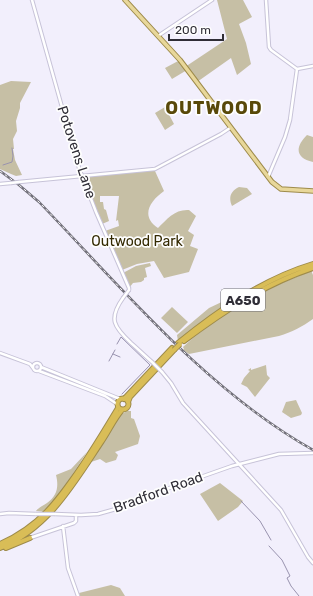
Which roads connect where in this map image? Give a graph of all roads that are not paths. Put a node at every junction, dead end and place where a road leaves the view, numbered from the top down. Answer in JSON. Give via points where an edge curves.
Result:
{"nodes":[{"id":1,"x":32,"y":0,"type":"edge"},
{"id":2,"x":125,"y":0,"type":"edge"},
{"id":3,"x":212,"y":0,"type":"edge"},
{"id":4,"x":266,"y":0,"type":"edge"},
{"id":5,"x":158,"y":36,"type":"junction"},
{"id":6,"x":313,"y":66,"type":"edge"},
{"id":7,"x":298,"y":69,"type":"junction"},
{"id":8,"x":230,"y":128,"type":"junction"},
{"id":9,"x":82,"y":176,"type":"junction"},
{"id":10,"x":268,"y":177,"type":"junction"},
{"id":11,"x":0,"y":184,"type":"edge"},
{"id":12,"x":313,"y":191,"type":"edge"},
{"id":13,"x":313,"y":264,"type":"edge"},
{"id":14,"x":313,"y":268,"type":"edge"},
{"id":15,"x":179,"y":343,"type":"junction"},
{"id":16,"x":173,"y":349,"type":"junction"},
{"id":17,"x":0,"y":353,"type":"edge"},
{"id":18,"x":30,"y":364,"type":"junction"},
{"id":19,"x":35,"y":364,"type":"junction"},
{"id":20,"x":41,"y":367,"type":"junction"},
{"id":21,"x":33,"y":368,"type":"junction"},
{"id":22,"x":39,"y":371,"type":"junction"},
{"id":23,"x":122,"y":399,"type":"junction"},
{"id":24,"x":128,"y":402,"type":"junction"},
{"id":25,"x":119,"y":407,"type":"junction"},
{"id":26,"x":313,"y":453,"type":"edge"},
{"id":27,"x":238,"y":464,"type":"junction"},
{"id":28,"x":0,"y":514,"type":"edge"},
{"id":29,"x":76,"y":515,"type":"junction"},
{"id":30,"x":63,"y":526,"type":"junction"},
{"id":31,"x":30,"y":538,"type":"joint"},
{"id":32,"x":0,"y":543,"type":"edge"},
{"id":33,"x":0,"y":549,"type":"edge"},
{"id":34,"x":313,"y":562,"type":"edge"},
{"id":35,"x":78,"y":596,"type":"edge"}],
"edges":[{"from":1,"to":9,"type":"street","name":"Potovens Lane"},
{"from":2,"to":5,"type":"main road"},
{"from":3,"to":5,"type":"street"},
{"from":4,"to":7,"type":"street","via":[[269,47]]},
{"from":5,"to":8,"type":"main road","via":[[180,60]]},
{"from":6,"to":7,"type":"street"},
{"from":7,"to":10,"type":"street","via":[[290,120]]},
{"from":8,"to":9,"type":"street","via":[[155,169]]},
{"from":8,"to":10,"type":"main road"},
{"from":9,"to":11,"type":"street","bridge":true},
{"from":9,"to":27,"type":"street","name":"Potovens Lane","bridge":true,"via":[[130,288],[115,313],[115,325],[123,336],[162,372],[183,403]]},
{"from":10,"to":12,"type":"main road","via":[[281,189]]},
{"from":13,"to":15,"type":"highway","number":"A650","via":[[249,293],[206,320]]},
{"from":14,"to":15,"type":"highway","number":"A650","via":[[251,296]]},
{"from":15,"to":16,"type":"highway","number":"A650","bridge":true},
{"from":16,"to":23,"type":"highway","number":"A650"},
{"from":16,"to":24,"type":"highway","number":"A650"},
{"from":17,"to":18,"type":"street"},
{"from":18,"to":19,"type":"street"},
{"from":18,"to":21,"type":"street"},
{"from":19,"to":20,"type":"street"},
{"from":19,"to":21,"type":"street"},
{"from":20,"to":22,"type":"street"},
{"from":20,"to":23,"type":"street"},
{"from":21,"to":22,"type":"street"},
{"from":22,"to":25,"type":"street","via":[[105,396]]},
{"from":23,"to":24,"type":"highway"},
{"from":23,"to":25,"type":"highway","number":"A650"},
{"from":24,"to":25,"type":"highway","number":"A650","via":[[127,408]]},
{"from":25,"to":32,"type":"highway","number":"A650","via":[[53,506],[35,524]]},
{"from":25,"to":33,"type":"highway","number":"A650","via":[[118,414],[106,434],[53,511],[28,533]]},
{"from":26,"to":27,"type":"street","name":"Bradford Road","via":[[278,454]]},
{"from":27,"to":29,"type":"street","name":"Bradford Road","via":[[123,507],[98,514]]},
{"from":27,"to":34,"type":"street","name":"Potovens Lane","via":[[284,514]]},
{"from":28,"to":29,"type":"street","name":"Bradford Road","bridge":true},
{"from":29,"to":30,"type":"street","via":[[75,522]]},
{"from":30,"to":31,"type":"street"},
{"from":30,"to":35,"type":"street","via":[[68,568]]},
{"from":31,"to":33,"type":"highway"}]}
